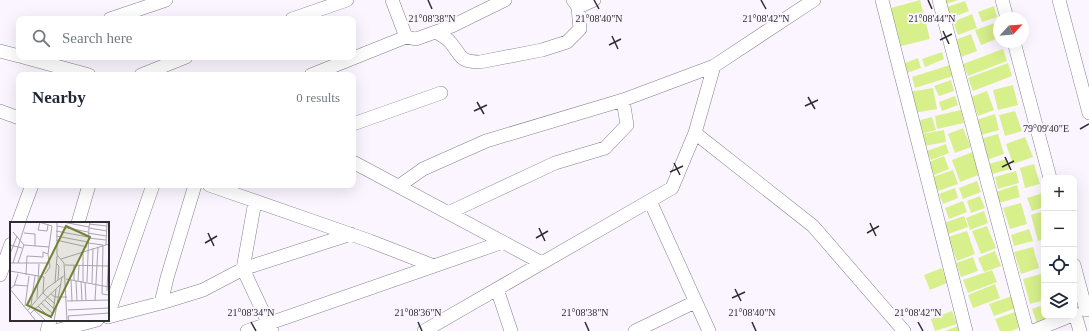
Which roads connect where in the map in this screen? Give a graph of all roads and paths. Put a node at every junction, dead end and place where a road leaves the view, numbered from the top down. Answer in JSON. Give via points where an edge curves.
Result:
{"nodes":[{"id":1,"x":166,"y":0,"type":"edge"},
{"id":2,"x":348,"y":0,"type":"edge"},
{"id":3,"x":392,"y":0,"type":"edge"},
{"id":4,"x":505,"y":0,"type":"edge"},
{"id":5,"x":594,"y":0,"type":"edge"},
{"id":6,"x":814,"y":0,"type":"edge"},
{"id":7,"x":882,"y":0,"type":"edge"},
{"id":8,"x":939,"y":0,"type":"edge"},
{"id":9,"x":1002,"y":0,"type":"edge"},
{"id":10,"x":1059,"y":0,"type":"edge"},
{"id":11,"x":576,"y":3,"type":"edge"},
{"id":12,"x":1005,"y":12,"type":"edge"},
{"id":13,"x":119,"y":16,"type":"edge"},
{"id":14,"x":301,"y":16,"type":"edge"},
{"id":15,"x":436,"y":32,"type":"junction"},
{"id":16,"x":406,"y":37,"type":"junction"},
{"id":17,"x":1016,"y":48,"type":"edge"},
{"id":18,"x":356,"y":57,"type":"edge"},
{"id":19,"x":35,"y":60,"type":"edge"},
{"id":20,"x":178,"y":60,"type":"edge"},
{"id":21,"x":348,"y":60,"type":"edge"},
{"id":22,"x":714,"y":66,"type":"junction"},
{"id":23,"x":78,"y":72,"type":"edge"},
{"id":24,"x":148,"y":72,"type":"edge"},
{"id":25,"x":318,"y":72,"type":"edge"},
{"id":26,"x":441,"y":94,"type":"dead end"},
{"id":27,"x":623,"y":100,"type":"junction"},
{"id":28,"x":0,"y":111,"type":"edge"},
{"id":29,"x":1089,"y":113,"type":"edge"},
{"id":30,"x":16,"y":117,"type":"edge"},
{"id":31,"x":356,"y":123,"type":"edge"},
{"id":32,"x":695,"y":133,"type":"junction"},
{"id":33,"x":356,"y":164,"type":"edge"},
{"id":34,"x":1049,"y":175,"type":"edge"},
{"id":35,"x":399,"y":186,"type":"junction"},
{"id":36,"x":31,"y":188,"type":"edge"},
{"id":37,"x":88,"y":188,"type":"edge"},
{"id":38,"x":152,"y":188,"type":"edge"},
{"id":39,"x":194,"y":188,"type":"edge"},
{"id":40,"x":218,"y":188,"type":"edge"},
{"id":41,"x":255,"y":201,"type":"junction"},
{"id":42,"x":650,"y":201,"type":"junction"},
{"id":43,"x":448,"y":212,"type":"junction"},
{"id":44,"x":18,"y":222,"type":"edge"},
{"id":45,"x":78,"y":222,"type":"edge"},
{"id":46,"x":351,"y":234,"type":"junction"},
{"id":47,"x":503,"y":242,"type":"junction"},
{"id":48,"x":10,"y":247,"type":"edge"},
{"id":49,"x":542,"y":263,"type":"junction"},
{"id":50,"x":434,"y":266,"type":"junction"},
{"id":51,"x":242,"y":269,"type":"junction"},
{"id":52,"x":0,"y":274,"type":"edge"},
{"id":53,"x":1076,"y":283,"type":"edge"},
{"id":54,"x":497,"y":289,"type":"junction"},
{"id":55,"x":695,"y":302,"type":"junction"},
{"id":56,"x":161,"y":303,"type":"junction"},
{"id":57,"x":1079,"y":312,"type":"edge"},
{"id":58,"x":109,"y":313,"type":"edge"},
{"id":59,"x":109,"y":316,"type":"edge"},
{"id":60,"x":50,"y":321,"type":"edge"},
{"id":61,"x":93,"y":321,"type":"edge"},
{"id":62,"x":270,"y":327,"type":"edge"},
{"id":63,"x":47,"y":331,"type":"edge"},
{"id":64,"x":55,"y":331,"type":"edge"},
{"id":65,"x":247,"y":331,"type":"edge"},
{"id":66,"x":424,"y":331,"type":"edge"},
{"id":67,"x":511,"y":331,"type":"edge"},
{"id":68,"x":635,"y":331,"type":"edge"},
{"id":69,"x":709,"y":331,"type":"edge"},
{"id":70,"x":904,"y":331,"type":"edge"},
{"id":71,"x":966,"y":331,"type":"edge"},
{"id":72,"x":1027,"y":331,"type":"edge"},
{"id":73,"x":1033,"y":331,"type":"edge"},
{"id":74,"x":1080,"y":331,"type":"edge"}],
"edges":[{"from":1,"to":13,"type":"street"},
{"from":2,"to":14,"type":"street"},
{"from":3,"to":16,"type":"street"},
{"from":4,"to":15,"type":"street"},
{"from":5,"to":11,"type":"street"},
{"from":6,"to":22,"type":"street"},
{"from":7,"to":71,"type":"street"},
{"from":8,"to":72,"type":"street"},
{"from":9,"to":12,"type":"street"},
{"from":10,"to":29,"type":"street"},
{"from":11,"to":15,"type":"street","via":[[580,29],[567,42],[542,50],[471,62],[462,59],[450,41]]},
{"from":15,"to":16,"type":"street","via":[[416,38]]},
{"from":16,"to":18,"type":"street"},
{"from":17,"to":34,"type":"street"},
{"from":19,"to":23,"type":"street"},
{"from":20,"to":24,"type":"street"},
{"from":21,"to":25,"type":"street"},
{"from":22,"to":27,"type":"street"},
{"from":22,"to":32,"type":"street"},
{"from":26,"to":31,"type":"street"},
{"from":27,"to":35,"type":"street","via":[[486,141],[423,169]]},
{"from":27,"to":43,"type":"street","via":[[627,125],[605,148],[556,163]]},
{"from":28,"to":30,"type":"street"},
{"from":32,"to":42,"type":"street","via":[[672,188]]},
{"from":32,"to":70,"type":"street","via":[[813,226]]},
{"from":33,"to":35,"type":"street"},
{"from":35,"to":43,"type":"street"},
{"from":36,"to":44,"type":"street"},
{"from":37,"to":45,"type":"street"},
{"from":38,"to":58,"type":"street"},
{"from":39,"to":56,"type":"street"},
{"from":40,"to":41,"type":"street"},
{"from":41,"to":46,"type":"street"},
{"from":41,"to":51,"type":"street"},
{"from":42,"to":49,"type":"street"},
{"from":42,"to":55,"type":"street"},
{"from":43,"to":47,"type":"street"},
{"from":46,"to":50,"type":"street"},
{"from":46,"to":51,"type":"street"},
{"from":47,"to":49,"type":"street"},
{"from":47,"to":50,"type":"street"},
{"from":48,"to":52,"type":"street"},
{"from":49,"to":54,"type":"street"},
{"from":50,"to":62,"type":"street"},
{"from":51,"to":56,"type":"street","via":[[203,290]]},
{"from":51,"to":62,"type":"street"},
{"from":53,"to":57,"type":"street"},
{"from":54,"to":66,"type":"street"},
{"from":54,"to":67,"type":"street"},
{"from":55,"to":68,"type":"street"},
{"from":55,"to":69,"type":"street"},
{"from":56,"to":59,"type":"street"},
{"from":57,"to":73,"type":"street"},
{"from":57,"to":74,"type":"street"},
{"from":60,"to":63,"type":"street"},
{"from":61,"to":64,"type":"street"},
{"from":62,"to":65,"type":"street"}]}
